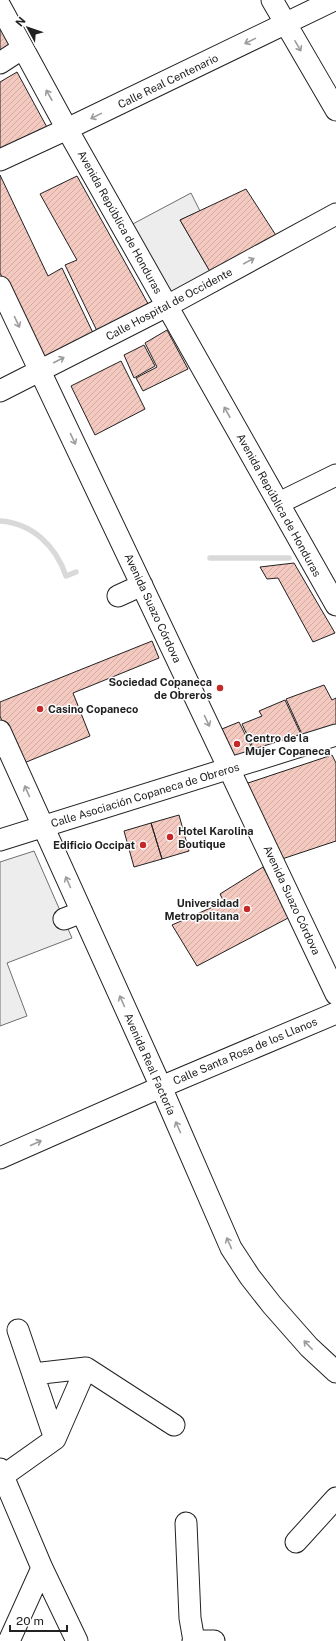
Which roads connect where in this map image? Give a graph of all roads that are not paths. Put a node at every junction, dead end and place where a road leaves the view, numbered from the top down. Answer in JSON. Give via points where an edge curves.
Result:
{"nodes":[{"id":1,"x":272,"y":0,"type":"edge"},
{"id":2,"x":334,"y":0,"type":"edge"},
{"id":3,"x":0,"y":6,"type":"edge"},
{"id":4,"x":286,"y":24,"type":"junction"},
{"id":5,"x":23,"y":48,"type":"junction"},
{"id":6,"x":0,"y":63,"type":"edge"},
{"id":7,"x":336,"y":110,"type":"edge"},
{"id":8,"x":67,"y":129,"type":"junction"},
{"id":9,"x":0,"y":160,"type":"edge"},
{"id":10,"x":336,"y":214,"type":"edge"},
{"id":11,"x":0,"y":287,"type":"edge"},
{"id":12,"x":167,"y":306,"type":"junction"},
{"id":13,"x":40,"y":370,"type":"junction"},
{"id":14,"x":0,"y":391,"type":"edge"},
{"id":15,"x":336,"y":475,"type":"edge"},
{"id":16,"x":279,"y":503,"type":"junction"},
{"id":17,"x":142,"y":585,"type":"junction"},
{"id":18,"x":118,"y":596,"type":"dead end"},
{"id":19,"x":336,"y":605,"type":"edge"},
{"id":20,"x":0,"y":731,"type":"edge"},
{"id":21,"x":336,"y":735,"type":"edge"},
{"id":22,"x":229,"y":769,"type":"junction"},
{"id":23,"x":43,"y":826,"type":"junction"},
{"id":24,"x":0,"y":840,"type":"edge"},
{"id":25,"x":336,"y":994,"type":"edge"},
{"id":26,"x":336,"y":1012,"type":"edge"},
{"id":27,"x":161,"y":1087,"type":"junction"},
{"id":28,"x":0,"y":1158,"type":"edge"},
{"id":29,"x":18,"y":1330,"type":"dead end"},
{"id":30,"x":86,"y":1368,"type":"junction"},
{"id":31,"x":336,"y":1372,"type":"edge"},
{"id":32,"x":33,"y":1374,"type":"junction"},
{"id":33,"x":174,"y":1425,"type":"dead end"},
{"id":34,"x":55,"y":1440,"type":"junction"},
{"id":35,"x":1,"y":1476,"type":"edge"},
{"id":36,"x":336,"y":1498,"type":"edge"},
{"id":37,"x":186,"y":1523,"type":"dead end"},
{"id":38,"x":296,"y":1542,"type":"dead end"},
{"id":39,"x":42,"y":1568,"type":"junction"},
{"id":40,"x":9,"y":1641,"type":"edge"},
{"id":41,"x":77,"y":1641,"type":"edge"},
{"id":42,"x":194,"y":1641,"type":"edge"},
{"id":43,"x":214,"y":1641,"type":"edge"}],
"edges":[{"from":1,"to":4,"type":"street"},
{"from":2,"to":4,"type":"street","name":"Calle Real Centenario"},
{"from":3,"to":5,"type":"street","name":"Avenida República de Honduras"},
{"from":4,"to":7,"type":"street","one_way":true},
{"from":4,"to":8,"type":"street","name":"Calle Real Centenario","one_way":true},
{"from":5,"to":6,"type":"street"},
{"from":8,"to":5,"type":"street","name":"Avenida República de Honduras","one_way":true},
{"from":8,"to":9,"type":"street","name":"Calle Real Centenario"},
{"from":8,"to":12,"type":"street","name":"Avenida República de Honduras"},
{"from":12,"to":10,"type":"street","name":"Calle Hospital de Occidente","one_way":true},
{"from":11,"to":13,"type":"street","name":"Avenida Suazo Córdova","one_way":true},
{"from":13,"to":12,"type":"street","name":"Calle Hospital de Occidente","one_way":true},
{"from":16,"to":12,"type":"street","name":"Avenida República de Honduras","one_way":true},
{"from":13,"to":14,"type":"street","name":"Calle Hospital de Occidente"},
{"from":13,"to":17,"type":"street","name":"Avenida Suazo Córdova","one_way":true},
{"from":15,"to":16,"type":"street"},
{"from":16,"to":19,"type":"street","name":"Avenida República de Honduras"},
{"from":17,"to":18,"type":"street"},
{"from":17,"to":22,"type":"street","name":"Avenida Suazo Córdova","one_way":true},
{"from":23,"to":20,"type":"street","name":"Avenida Real Factoría","one_way":true},
{"from":21,"to":22,"type":"street","name":"Calle Asociación Copaneca de Obreros"},
{"from":22,"to":23,"type":"street","name":"Calle Asociación Copaneca de Obreros"},
{"from":22,"to":25,"type":"street","name":"Avenida Suazo Córdova"},
{"from":23,"to":24,"type":"street","name":"Calle Asociación Copaneca de Obreros"},
{"from":27,"to":23,"type":"street","name":"Avenida Real Factoría","one_way":true,"via":[[73,915]]},
{"from":26,"to":27,"type":"street","name":"Calle Santa Rosa de los Llanos"},
{"from":28,"to":27,"type":"street","name":"Calle Santa Rosa de los Llanos","one_way":true},
{"from":31,"to":27,"type":"street","name":"Avenida Real Factoría","one_way":true,"via":[[272,1305],[231,1248]]},
{"from":29,"to":32,"type":"street"},
{"from":30,"to":32,"type":"street"},
{"from":30,"to":33,"type":"street"},
{"from":30,"to":34,"type":"street"},
{"from":32,"to":34,"type":"street"},
{"from":34,"to":35,"type":"street"},
{"from":35,"to":39,"type":"street"},
{"from":36,"to":38,"type":"street"},
{"from":37,"to":42,"type":"street","via":[[190,1618]]},
{"from":39,"to":40,"type":"street"},
{"from":39,"to":41,"type":"street"},
{"from":42,"to":43,"type":"street"}]}
